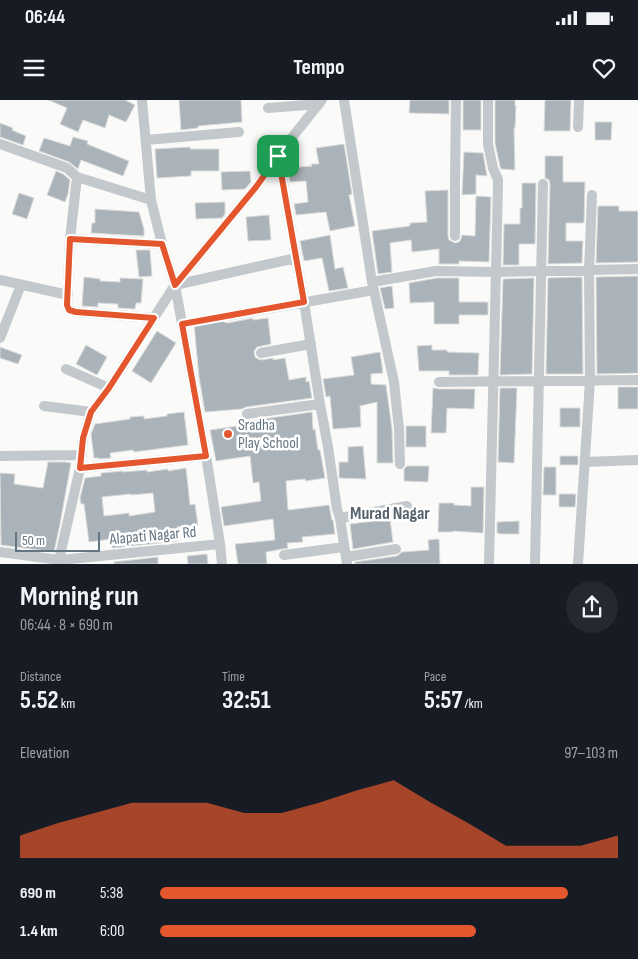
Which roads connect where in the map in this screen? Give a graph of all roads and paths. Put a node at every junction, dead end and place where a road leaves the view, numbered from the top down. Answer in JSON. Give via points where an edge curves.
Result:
{"nodes":[{"id":1,"x":142,"y":100,"type":"edge"},
{"id":2,"x":344,"y":100,"type":"edge"},
{"id":3,"x":456,"y":100,"type":"edge"},
{"id":4,"x":488,"y":100,"type":"edge"},
{"id":5,"x":579,"y":100,"type":"edge"},
{"id":6,"x":320,"y":102,"type":"edge"},
{"id":7,"x":268,"y":108,"type":"dead end"},
{"id":8,"x":578,"y":127,"type":"dead end"},
{"id":9,"x":238,"y":132,"type":"dead end"},
{"id":10,"x":146,"y":140,"type":"junction"},
{"id":11,"x":0,"y":144,"type":"edge"},
{"id":12,"x":278,"y":156,"type":"junction"},
{"id":13,"x":77,"y":177,"type":"junction"},
{"id":14,"x":543,"y":184,"type":"dead end"},
{"id":15,"x":592,"y":195,"type":"dead end"},
{"id":16,"x":151,"y":200,"type":"junction"},
{"id":17,"x":455,"y":236,"type":"dead end"},
{"id":18,"x":70,"y":239,"type":"junction"},
{"id":19,"x":162,"y":244,"type":"junction"},
{"id":20,"x":296,"y":258,"type":"junction"},
{"id":21,"x":638,"y":269,"type":"edge"},
{"id":22,"x":541,"y":270,"type":"junction"},
{"id":23,"x":589,"y":270,"type":"junction"},
{"id":24,"x":496,"y":272,"type":"junction"},
{"id":25,"x":0,"y":280,"type":"edge"},
{"id":26,"x":21,"y":285,"type":"junction"},
{"id":27,"x":175,"y":285,"type":"junction"},
{"id":28,"x":373,"y":286,"type":"junction"},
{"id":29,"x":68,"y":295,"type":"junction"},
{"id":30,"x":304,"y":302,"type":"junction"},
{"id":31,"x":227,"y":316,"type":"joint"},
{"id":32,"x":154,"y":318,"type":"junction"},
{"id":33,"x":182,"y":324,"type":"junction"},
{"id":34,"x":0,"y":338,"type":"edge"},
{"id":35,"x":311,"y":344,"type":"junction"},
{"id":36,"x":261,"y":353,"type":"dead end"},
{"id":37,"x":66,"y":369,"type":"dead end"},
{"id":38,"x":638,"y":380,"type":"edge"},
{"id":39,"x":493,"y":381,"type":"junction"},
{"id":40,"x":539,"y":381,"type":"junction"},
{"id":41,"x":590,"y":381,"type":"junction"},
{"id":42,"x":439,"y":382,"type":"dead end"},
{"id":43,"x":109,"y":388,"type":"junction"},
{"id":44,"x":320,"y":404,"type":"junction"},
{"id":45,"x":44,"y":406,"type":"dead end"},
{"id":46,"x":91,"y":412,"type":"junction"},
{"id":47,"x":247,"y":414,"type":"dead end"},
{"id":48,"x":82,"y":455,"type":"junction"},
{"id":49,"x":0,"y":456,"type":"edge"},
{"id":50,"x":206,"y":456,"type":"junction"},
{"id":51,"x":638,"y":460,"type":"edge"},
{"id":52,"x":584,"y":462,"type":"junction"},
{"id":53,"x":400,"y":464,"type":"dead end"},
{"id":54,"x":80,"y":468,"type":"junction"},
{"id":55,"x":407,"y":506,"type":"dead end"},
{"id":56,"x":340,"y":518,"type":"junction"},
{"id":57,"x":220,"y":544,"type":"junction"},
{"id":58,"x":396,"y":549,"type":"dead end"},
{"id":59,"x":0,"y":552,"type":"edge"},
{"id":60,"x":284,"y":555,"type":"dead end"},
{"id":61,"x":346,"y":556,"type":"edge"},
{"id":62,"x":59,"y":562,"type":"edge"},
{"id":63,"x":222,"y":564,"type":"edge"},
{"id":64,"x":488,"y":564,"type":"edge"},
{"id":65,"x":535,"y":564,"type":"edge"},
{"id":66,"x":578,"y":564,"type":"edge"}],
"edges":[{"from":1,"to":10,"type":"street"},
{"from":2,"to":28,"type":"street"},
{"from":3,"to":17,"type":"street"},
{"from":4,"to":24,"type":"street","via":[[488,144],[498,180]]},
{"from":5,"to":8,"type":"street"},
{"from":6,"to":7,"type":"street"},
{"from":6,"to":12,"type":"street"},
{"from":9,"to":10,"type":"street"},
{"from":10,"to":16,"type":"street"},
{"from":11,"to":13,"type":"street","via":[[67,168]]},
{"from":12,"to":20,"type":"street"},
{"from":12,"to":27,"type":"street"},
{"from":13,"to":16,"type":"street"},
{"from":13,"to":18,"type":"street"},
{"from":14,"to":22,"type":"street"},
{"from":15,"to":23,"type":"street"},
{"from":16,"to":19,"type":"street"},
{"from":18,"to":19,"type":"street"},
{"from":18,"to":29,"type":"street"},
{"from":19,"to":27,"type":"street"},
{"from":20,"to":27,"type":"street"},
{"from":20,"to":30,"type":"street"},
{"from":21,"to":23,"type":"street"},
{"from":22,"to":23,"type":"street"},
{"from":22,"to":24,"type":"street"},
{"from":22,"to":40,"type":"street"},
{"from":23,"to":41,"type":"street"},
{"from":24,"to":28,"type":"street","via":[[436,271]]},
{"from":24,"to":39,"type":"street"},
{"from":25,"to":26,"type":"street"},
{"from":26,"to":29,"type":"street"},
{"from":26,"to":34,"type":"street"},
{"from":27,"to":32,"type":"street"},
{"from":27,"to":33,"type":"street"},
{"from":28,"to":30,"type":"street"},
{"from":28,"to":53,"type":"street","via":[[394,382]]},
{"from":29,"to":32,"type":"street","via":[[69,310],[76,312]]},
{"from":30,"to":31,"type":"street"},
{"from":30,"to":35,"type":"street"},
{"from":31,"to":33,"type":"path"},
{"from":32,"to":43,"type":"street"},
{"from":33,"to":50,"type":"street"},
{"from":35,"to":36,"type":"street"},
{"from":35,"to":44,"type":"street"},
{"from":37,"to":43,"type":"street"},
{"from":38,"to":41,"type":"street"},
{"from":39,"to":40,"type":"street"},
{"from":39,"to":42,"type":"street"},
{"from":39,"to":64,"type":"street"},
{"from":40,"to":41,"type":"street"},
{"from":40,"to":65,"type":"street"},
{"from":41,"to":52,"type":"street"},
{"from":43,"to":46,"type":"street"},
{"from":44,"to":47,"type":"street"},
{"from":44,"to":56,"type":"street"},
{"from":45,"to":46,"type":"street"},
{"from":46,"to":48,"type":"street","via":[[83,438]]},
{"from":48,"to":49,"type":"street"},
{"from":48,"to":54,"type":"street"},
{"from":50,"to":54,"type":"street"},
{"from":50,"to":57,"type":"street"},
{"from":51,"to":52,"type":"street"},
{"from":52,"to":66,"type":"street"},
{"from":54,"to":62,"type":"street"},
{"from":55,"to":56,"type":"street"},
{"from":56,"to":61,"type":"street"},
{"from":57,"to":62,"type":"street","name":"Alapati Nagar Rd"},
{"from":57,"to":63,"type":"street"},
{"from":58,"to":61,"type":"street"},
{"from":59,"to":62,"type":"street","name":"Alapati Nagar Rd"},
{"from":60,"to":61,"type":"street"}]}
